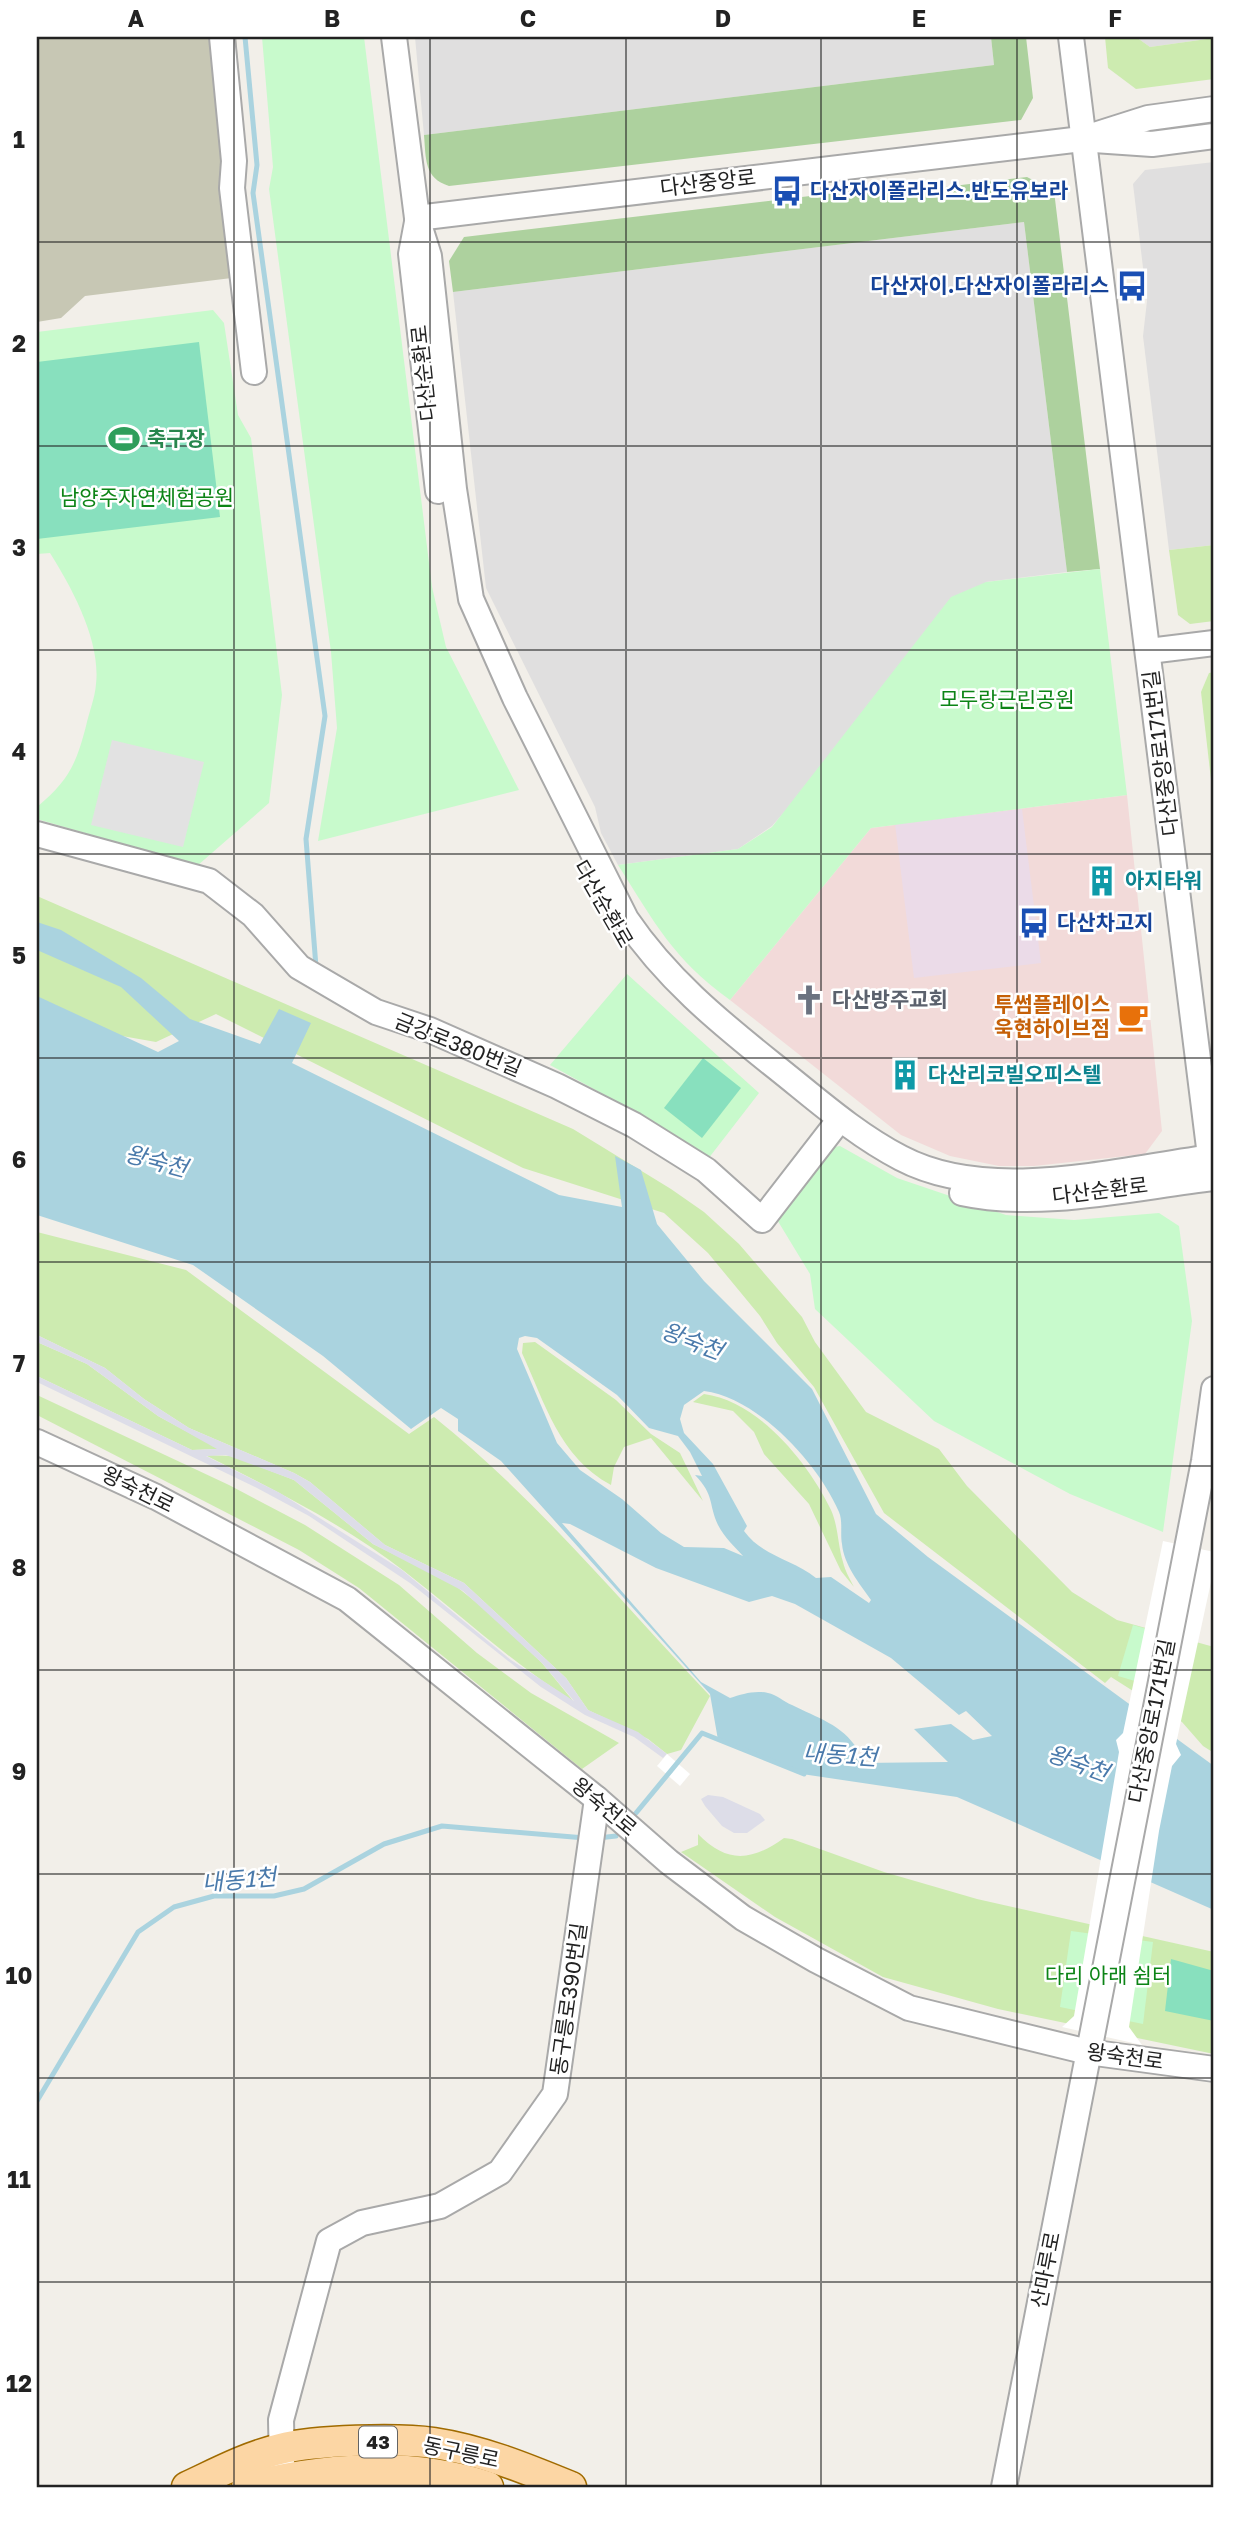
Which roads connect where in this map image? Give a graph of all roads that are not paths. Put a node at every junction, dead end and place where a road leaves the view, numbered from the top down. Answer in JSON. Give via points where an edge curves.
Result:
{"nodes":[{"id":1,"x":222,"y":37,"type":"edge"},
{"id":2,"x":394,"y":37,"type":"edge"},
{"id":3,"x":1071,"y":37,"type":"edge"},
{"id":4,"x":1214,"y":109,"type":"edge"},
{"id":5,"x":1214,"y":136,"type":"edge"},
{"id":6,"x":1082,"y":139,"type":"junction"},
{"id":7,"x":417,"y":218,"type":"junction"},
{"id":8,"x":254,"y":372,"type":"dead end"},
{"id":9,"x":1214,"y":643,"type":"edge"},
{"id":10,"x":1149,"y":651,"type":"junction"},
{"id":11,"x":37,"y":834,"type":"edge"},
{"id":12,"x":836,"y":1123,"type":"junction"},
{"id":13,"x":1213,"y":1172,"type":"edge"},
{"id":14,"x":1214,"y":1389,"type":"edge"},
{"id":15,"x":37,"y":1442,"type":"edge"},
{"id":16,"x":597,"y":1800,"type":"junction"},
{"id":17,"x":1090,"y":2043,"type":"junction"},
{"id":18,"x":1214,"y":2069,"type":"edge"},
{"id":19,"x":281,"y":2449,"type":"junction"},
{"id":20,"x":283,"y":2483,"type":"edge"},
{"id":21,"x":187,"y":2487,"type":"edge"},
{"id":22,"x":247,"y":2487,"type":"edge"},
{"id":23,"x":488,"y":2487,"type":"edge"},
{"id":24,"x":570,"y":2487,"type":"edge"},
{"id":25,"x":1004,"y":2487,"type":"edge"}],
"edges":[{"from":1,"to":8,"type":"street","via":[[234,161],[232,188]]},
{"from":2,"to":7,"type":"street","name":"다산순환로"},
{"from":3,"to":6,"type":"street","name":"다산중앙로171번길"},
{"from":4,"to":6,"type":"street","name":"다산중앙로","via":[[1147,118]]},
{"from":5,"to":6,"type":"street","name":"다산중앙로","via":[[1152,144]]},
{"from":6,"to":7,"type":"street","name":"다산중앙로"},
{"from":6,"to":10,"type":"street","name":"다산중앙로171번길"},
{"from":7,"to":12,"type":"street","name":"다산순환로","via":[[411,254],[432,456],[452,568],[472,642],[585,874],[633,956],[701,1024]]},
{"from":9,"to":10,"type":"street","name":"다산중앙로171번길"},
{"from":10,"to":13,"type":"street","name":"다산중앙로171번길"},
{"from":11,"to":12,"type":"street","name":"금강로380번길","via":[[209,881],[253,915],[299,967],[376,1012],[443,1036],[634,1125],[706,1170],[762,1220]]},
{"from":12,"to":13,"type":"street","name":"다산순환로","via":[[923,1168],[986,1180]]},
{"from":14,"to":17,"type":"street","name":"다산중앙로171번길","via":[[1204,1461]]},
{"from":15,"to":16,"type":"street","name":"왕숙천로","via":[[156,1497],[347,1599]]},
{"from":16,"to":17,"type":"street","name":"왕숙천로","via":[[668,1862],[743,1918],[909,2008]]},
{"from":16,"to":19,"type":"street","name":"동구릉로390번길","via":[[555,2094],[500,2172],[440,2206],[362,2223],[329,2241],[281,2420]]},
{"from":17,"to":18,"type":"street","name":"왕숙천로"},
{"from":17,"to":25,"type":"street","name":"산마루로"},
{"from":19,"to":20,"type":"street","name":"동구릉로390번길"},
{"from":19,"to":21,"type":"main road","name":"동구릉로","number":"43"},
{"from":19,"to":24,"type":"main road","name":"동구릉로","number":"43","via":[[351,2442],[434,2443],[519,2465]]},
{"from":20,"to":22,"type":"main road","name":"동구릉로","number":"43"},
{"from":20,"to":23,"type":"main road","name":"동구릉로","number":"43","via":[[350,2471],[419,2471]]}]}
